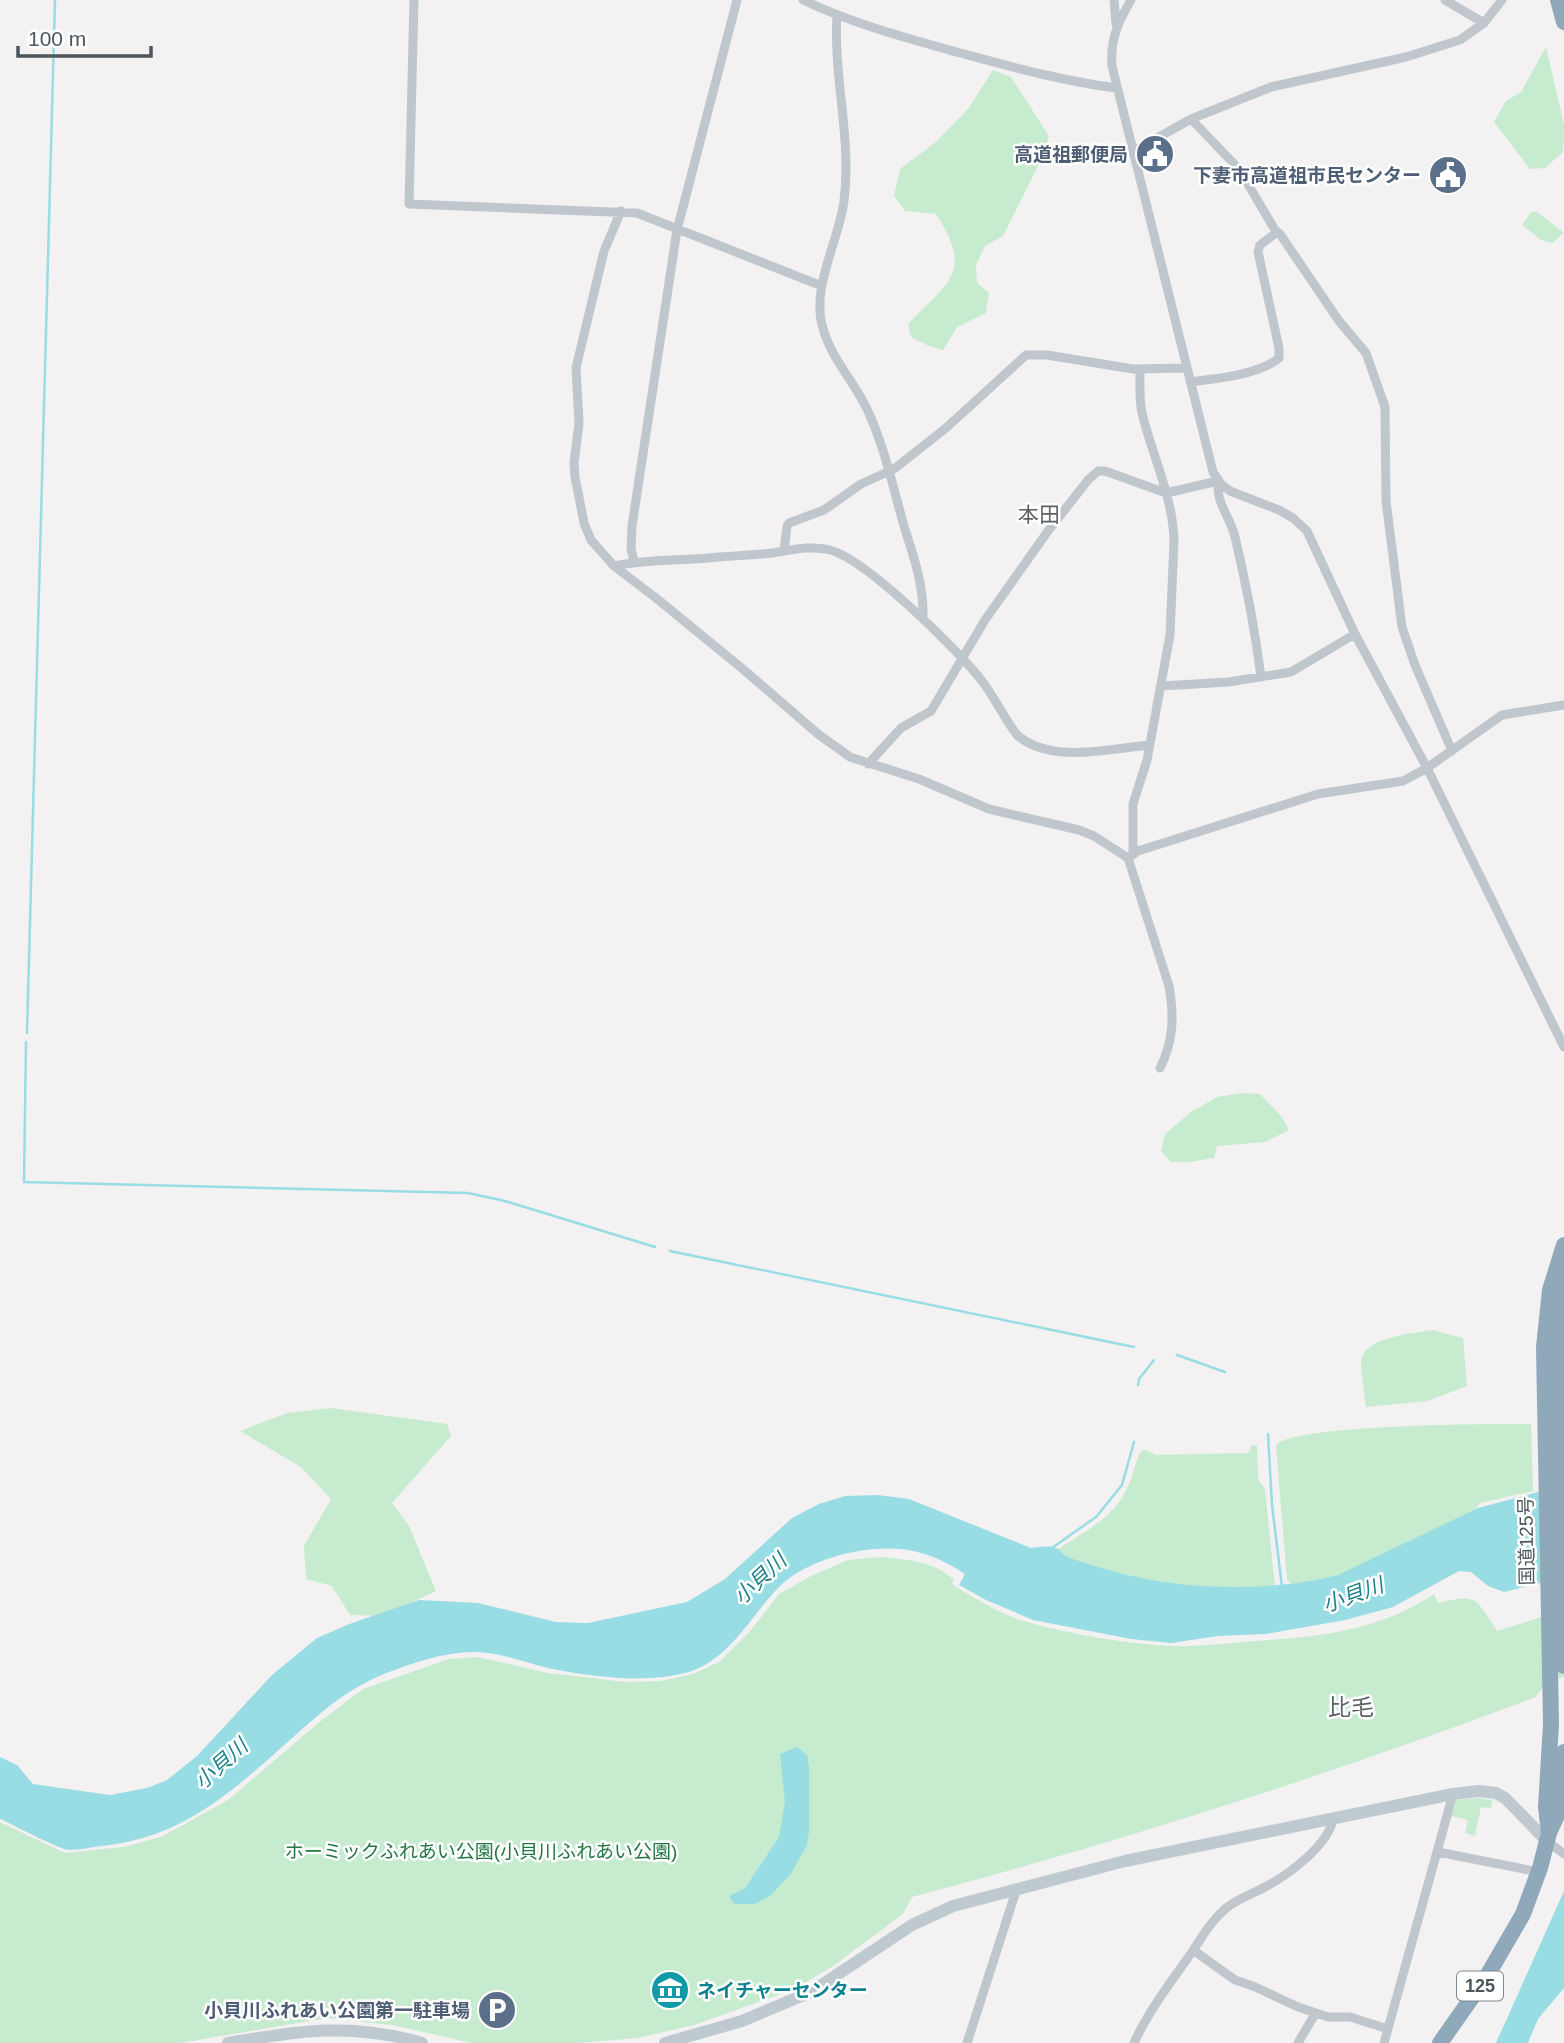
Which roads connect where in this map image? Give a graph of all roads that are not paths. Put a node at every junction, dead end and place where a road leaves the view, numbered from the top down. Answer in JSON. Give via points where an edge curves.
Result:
{"nodes":[{"id":1,"x":414,"y":0,"type":"edge"},
{"id":2,"x":737,"y":0,"type":"edge"},
{"id":3,"x":803,"y":0,"type":"edge"},
{"id":4,"x":1114,"y":0,"type":"edge"},
{"id":5,"x":1131,"y":0,"type":"edge"},
{"id":6,"x":1445,"y":0,"type":"edge"},
{"id":7,"x":1503,"y":0,"type":"edge"},
{"id":8,"x":1558,"y":0,"type":"edge"},
{"id":9,"x":837,"y":15,"type":"junction"},
{"id":10,"x":1564,"y":22,"type":"edge"},
{"id":11,"x":1484,"y":23,"type":"junction"},
{"id":12,"x":1116,"y":24,"type":"junction"},
{"id":13,"x":1116,"y":88,"type":"junction"},
{"id":14,"x":1191,"y":120,"type":"junction"},
{"id":15,"x":1132,"y":152,"type":"junction"},
{"id":16,"x":621,"y":211,"type":"junction"},
{"id":17,"x":677,"y":230,"type":"junction"},
{"id":18,"x":1277,"y":232,"type":"junction"},
{"id":19,"x":822,"y":286,"type":"junction"},
{"id":20,"x":1186,"y":368,"type":"junction"},
{"id":21,"x":1140,"y":369,"type":"junction"},
{"id":22,"x":1189,"y":382,"type":"junction"},
{"id":23,"x":888,"y":471,"type":"junction"},
{"id":24,"x":1218,"y":481,"type":"junction"},
{"id":25,"x":1166,"y":493,"type":"junction"},
{"id":26,"x":784,"y":551,"type":"junction"},
{"id":27,"x":634,"y":561,"type":"junction"},
{"id":28,"x":614,"y":566,"type":"junction"},
{"id":29,"x":923,"y":619,"type":"junction"},
{"id":30,"x":1355,"y":634,"type":"junction"},
{"id":31,"x":962,"y":658,"type":"junction"},
{"id":32,"x":1261,"y":677,"type":"junction"},
{"id":33,"x":1161,"y":686,"type":"junction"},
{"id":34,"x":1564,"y":705,"type":"edge"},
{"id":35,"x":1149,"y":744,"type":"junction"},
{"id":36,"x":1452,"y":751,"type":"junction"},
{"id":37,"x":868,"y":764,"type":"junction"},
{"id":38,"x":1427,"y":768,"type":"junction"},
{"id":39,"x":1130,"y":856,"type":"junction"},
{"id":40,"x":1564,"y":1047,"type":"edge"},
{"id":41,"x":1160,"y":1068,"type":"dead end"},
{"id":42,"x":1563,"y":1247,"type":"edge"},
{"id":43,"x":1551,"y":1400,"type":"junction"},
{"id":44,"x":1564,"y":1667,"type":"edge"},
{"id":45,"x":1564,"y":1752,"type":"edge"},
{"id":46,"x":1453,"y":1794,"type":"junction"},
{"id":47,"x":1333,"y":1818,"type":"junction"},
{"id":48,"x":1548,"y":1837,"type":"junction"},
{"id":49,"x":1438,"y":1852,"type":"junction"},
{"id":50,"x":1564,"y":1854,"type":"edge"},
{"id":51,"x":1539,"y":1872,"type":"junction"},
{"id":52,"x":1017,"y":1888,"type":"junction"},
{"id":53,"x":1193,"y":1950,"type":"junction"},
{"id":54,"x":1315,"y":2014,"type":"junction"},
{"id":55,"x":1388,"y":2029,"type":"junction"},
{"id":56,"x":228,"y":2043,"type":"edge"},
{"id":57,"x":422,"y":2043,"type":"edge"},
{"id":58,"x":665,"y":2043,"type":"edge"},
{"id":59,"x":967,"y":2043,"type":"edge"},
{"id":60,"x":1134,"y":2043,"type":"edge"},
{"id":61,"x":1298,"y":2043,"type":"edge"},
{"id":62,"x":1384,"y":2043,"type":"edge"},
{"id":63,"x":1440,"y":2043,"type":"edge"}],
"edges":[{"from":1,"to":16,"type":"street","via":[[409,204]]},
{"from":2,"to":17,"type":"street"},
{"from":3,"to":9,"type":"street"},
{"from":4,"to":12,"type":"street"},
{"from":5,"to":12,"type":"street"},
{"from":6,"to":11,"type":"street"},
{"from":7,"to":11,"type":"street"},
{"from":8,"to":10,"type":"highway"},
{"from":9,"to":13,"type":"street","via":[[1065,81]]},
{"from":9,"to":19,"type":"street","via":[[836,58],[847,169],[842,216]]},
{"from":11,"to":14,"type":"street","via":[[1444,46],[1271,87]]},
{"from":12,"to":13,"type":"street","via":[[1111,56]]},
{"from":13,"to":15,"type":"street"},
{"from":14,"to":15,"type":"street"},
{"from":14,"to":18,"type":"street","via":[[1239,169]]},
{"from":15,"to":20,"type":"street"},
{"from":16,"to":17,"type":"street"},
{"from":16,"to":28,"type":"street","via":[[604,251],[575,375],[577,490],[591,540]]},
{"from":17,"to":19,"type":"street"},
{"from":17,"to":27,"type":"street","via":[[632,526]]},
{"from":18,"to":22,"type":"street","via":[[1258,252],[1279,358],[1253,370]]},
{"from":18,"to":36,"type":"street","via":[[1366,353],[1385,407],[1386,501],[1402,627]]},
{"from":19,"to":23,"type":"street","via":[[819,313],[831,352],[867,410]]},
{"from":20,"to":21,"type":"street"},
{"from":20,"to":22,"type":"street"},
{"from":21,"to":23,"type":"street","via":[[1026,355],[938,435]]},
{"from":21,"to":25,"type":"street","via":[[1142,412]]},
{"from":22,"to":24,"type":"street"},
{"from":23,"to":26,"type":"street","via":[[824,510],[789,523]]},
{"from":23,"to":29,"type":"street","via":[[919,571]]},
{"from":24,"to":25,"type":"street"},
{"from":24,"to":30,"type":"street","via":[[1230,491],[1285,513],[1305,528]]},
{"from":24,"to":32,"type":"street","via":[[1220,505],[1243,569]]},
{"from":25,"to":31,"type":"street","via":[[1105,471],[1094,474],[1043,538]]},
{"from":25,"to":33,"type":"street","via":[[1174,541],[1170,635]]},
{"from":26,"to":27,"type":"street"},
{"from":26,"to":29,"type":"street","via":[[807,547],[841,554]]},
{"from":27,"to":28,"type":"street"},
{"from":28,"to":37,"type":"street","via":[[841,752]]},
{"from":29,"to":31,"type":"street"},
{"from":30,"to":32,"type":"street","via":[[1298,670]]},
{"from":30,"to":38,"type":"street"},
{"from":31,"to":35,"type":"street","via":[[1017,735],[1032,745],[1075,751]]},
{"from":31,"to":37,"type":"street","via":[[931,711],[901,728]]},
{"from":32,"to":33,"type":"street"},
{"from":33,"to":35,"type":"street"},
{"from":34,"to":36,"type":"street","via":[[1502,715]]},
{"from":35,"to":39,"type":"street","via":[[1133,804]]},
{"from":36,"to":38,"type":"street"},
{"from":37,"to":39,"type":"street","via":[[919,779],[989,809],[1079,830]]},
{"from":38,"to":39,"type":"street","via":[[1397,783],[1318,794]]},
{"from":38,"to":40,"type":"street"},
{"from":39,"to":41,"type":"street","via":[[1173,1004],[1172,1033]]},
{"from":42,"to":43,"type":"highway","name":"国道125号","number":"125","via":[[1546,1320]]},
{"from":43,"to":44,"type":"highway","name":"国道125号","number":"125"},
{"from":43,"to":48,"type":"highway","name":"国道125号","number":"125"},
{"from":45,"to":48,"type":"highway","name":"国道125号","number":"125","via":[[1560,1809]]},
{"from":46,"to":47,"type":"street"},
{"from":46,"to":48,"type":"street","via":[[1496,1793]]},
{"from":46,"to":49,"type":"street"},
{"from":47,"to":52,"type":"street"},
{"from":47,"to":53,"type":"street","via":[[1332,1828],[1315,1850],[1267,1886],[1226,1908]]},
{"from":48,"to":50,"type":"street"},
{"from":48,"to":51,"type":"highway","name":"国道125号","number":"125"},
{"from":49,"to":51,"type":"street"},
{"from":49,"to":55,"type":"street"},
{"from":51,"to":63,"type":"highway","name":"国道125号","number":"125","via":[[1502,1951]]},
{"from":52,"to":58,"type":"street","via":[[932,1915],[833,1979],[776,2009]]},
{"from":52,"to":59,"type":"street"},
{"from":53,"to":54,"type":"street","via":[[1235,1980]]},
{"from":53,"to":60,"type":"street","via":[[1151,2008]]},
{"from":54,"to":55,"type":"street","via":[[1350,2017]]},
{"from":54,"to":61,"type":"street"},
{"from":55,"to":62,"type":"street"},
{"from":56,"to":57,"type":"street","via":[[331,2029],[389,2034]]}]}
